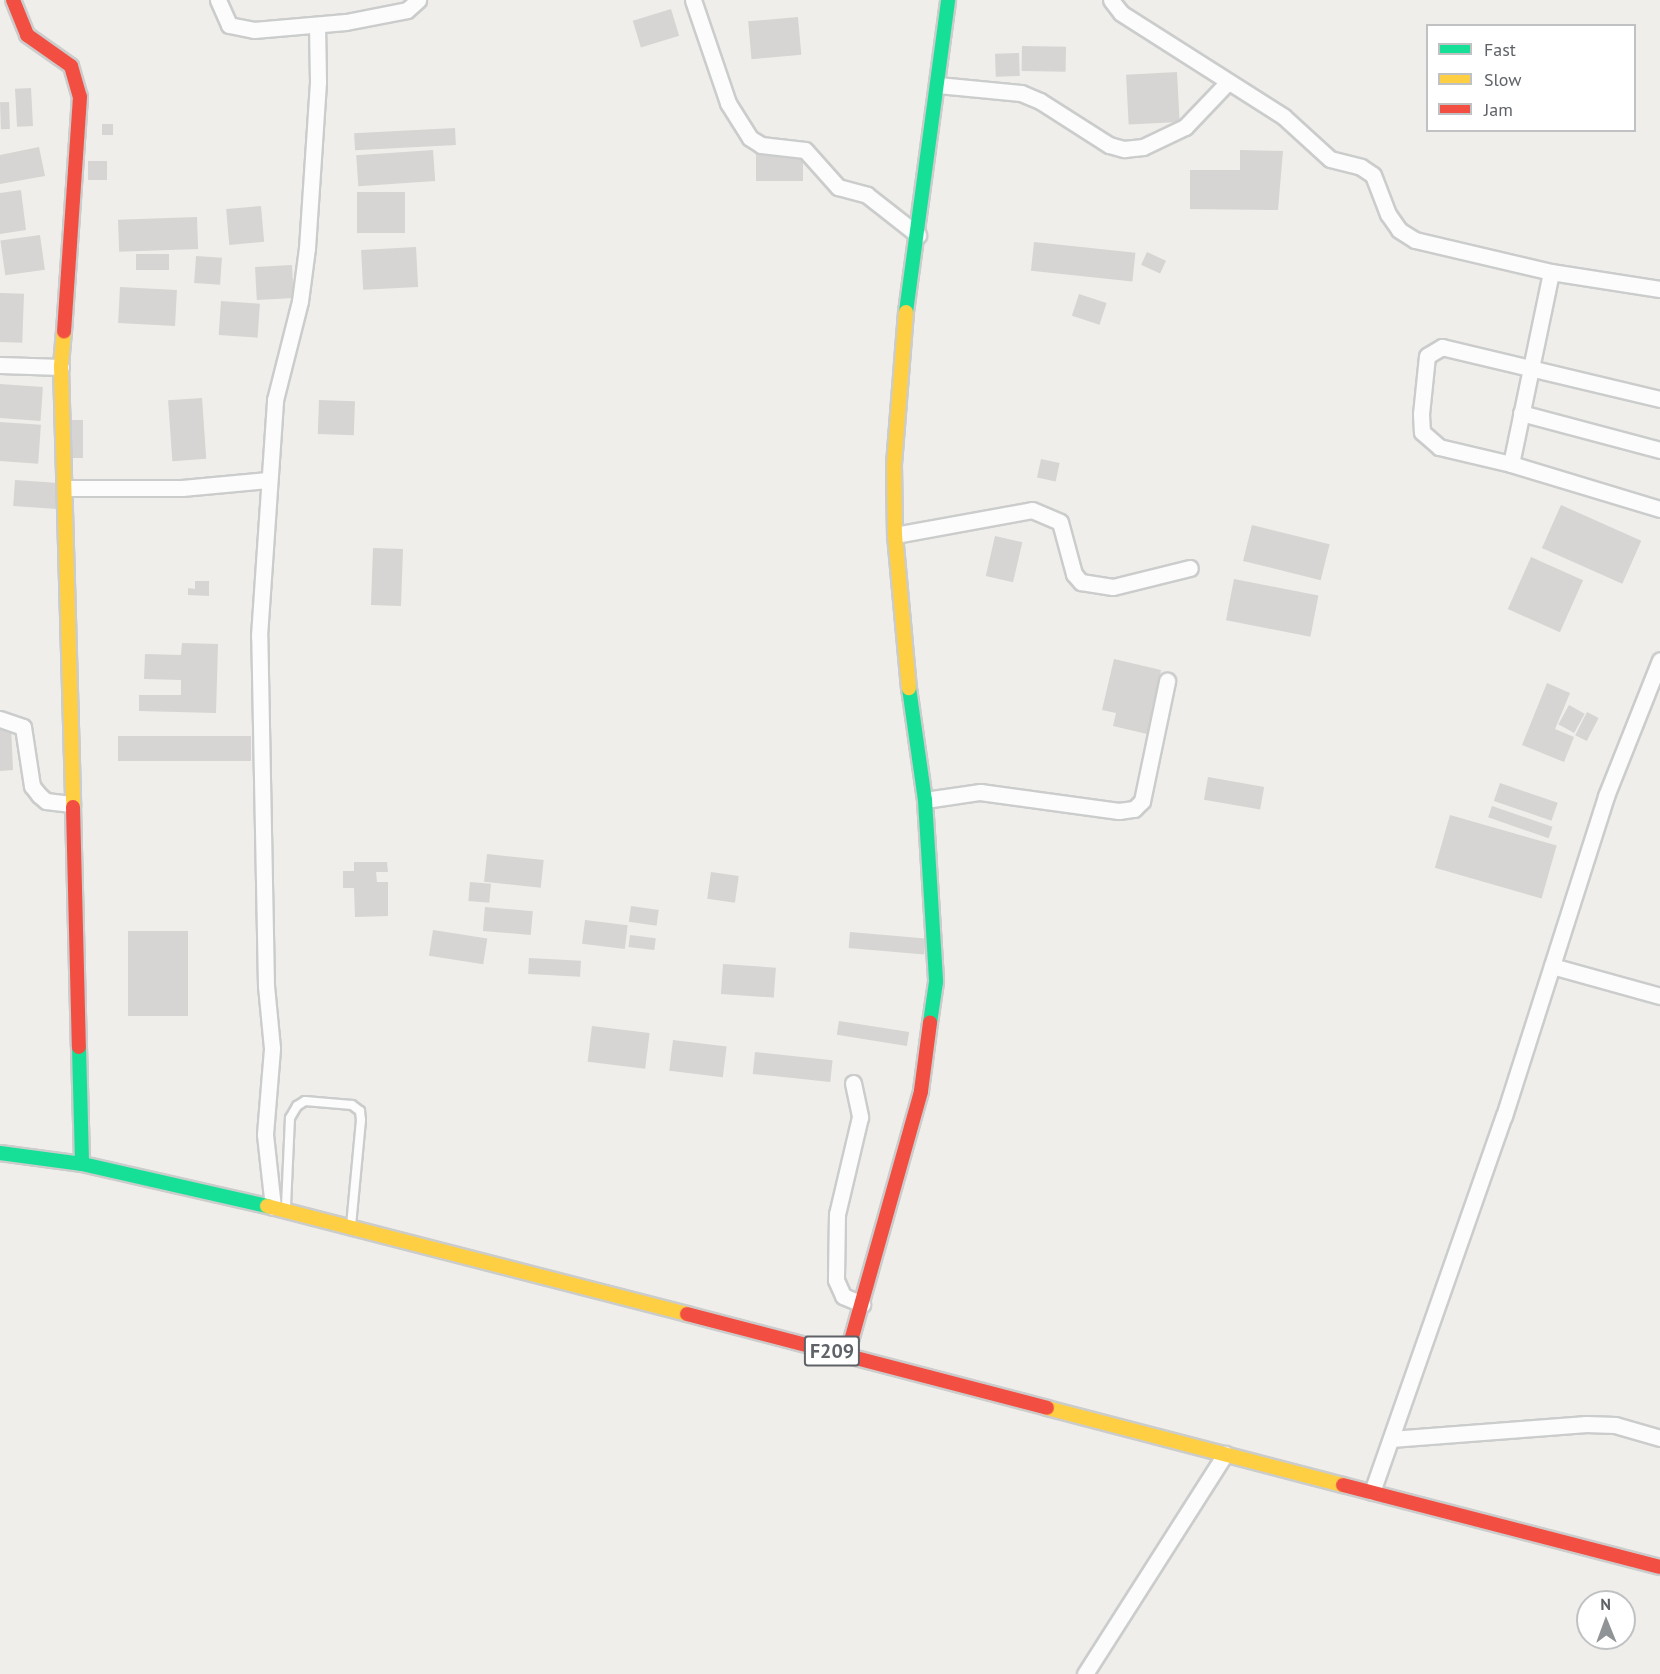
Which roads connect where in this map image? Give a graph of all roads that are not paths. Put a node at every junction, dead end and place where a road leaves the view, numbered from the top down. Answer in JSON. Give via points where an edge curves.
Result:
{"nodes":[{"id":1,"x":13,"y":0,"type":"edge"},
{"id":2,"x":218,"y":0,"type":"edge"},
{"id":3,"x":418,"y":0,"type":"edge"},
{"id":4,"x":693,"y":0,"type":"edge"},
{"id":5,"x":948,"y":0,"type":"edge"},
{"id":6,"x":1111,"y":0,"type":"edge"},
{"id":7,"x":317,"y":25,"type":"junction"},
{"id":8,"x":1228,"y":82,"type":"junction"},
{"id":9,"x":938,"y":85,"type":"junction"},
{"id":10,"x":918,"y":235,"type":"junction"},
{"id":11,"x":1551,"y":272,"type":"junction"},
{"id":12,"x":1660,"y":289,"type":"edge"},
{"id":13,"x":0,"y":365,"type":"edge"},
{"id":14,"x":61,"y":368,"type":"junction"},
{"id":15,"x":1531,"y":369,"type":"junction"},
{"id":16,"x":1660,"y":399,"type":"edge"},
{"id":17,"x":1521,"y":413,"type":"junction"},
{"id":18,"x":1660,"y":450,"type":"edge"},
{"id":19,"x":1510,"y":464,"type":"junction"},
{"id":20,"x":268,"y":480,"type":"junction"},
{"id":21,"x":65,"y":488,"type":"junction"},
{"id":22,"x":1660,"y":509,"type":"edge"},
{"id":23,"x":896,"y":535,"type":"junction"},
{"id":24,"x":1190,"y":568,"type":"dead end"},
{"id":25,"x":1660,"y":660,"type":"edge"},
{"id":26,"x":1167,"y":681,"type":"dead end"},
{"id":27,"x":0,"y":719,"type":"edge"},
{"id":28,"x":925,"y":800,"type":"junction"},
{"id":29,"x":71,"y":804,"type":"junction"},
{"id":30,"x":1552,"y":966,"type":"junction"},
{"id":31,"x":1660,"y":996,"type":"edge"},
{"id":32,"x":854,"y":1083,"type":"dead end"},
{"id":33,"x":0,"y":1153,"type":"edge"},
{"id":34,"x":82,"y":1164,"type":"junction"},
{"id":35,"x":280,"y":1208,"type":"junction"},
{"id":36,"x":351,"y":1226,"type":"junction"},
{"id":37,"x":862,"y":1304,"type":"junction"},
{"id":38,"x":847,"y":1354,"type":"junction"},
{"id":39,"x":1660,"y":1438,"type":"edge"},
{"id":40,"x":1391,"y":1439,"type":"junction"},
{"id":41,"x":1225,"y":1454,"type":"junction"},
{"id":42,"x":1372,"y":1492,"type":"junction"},
{"id":43,"x":1660,"y":1567,"type":"edge"},
{"id":44,"x":1085,"y":1674,"type":"edge"}],
"edges":[{"from":1,"to":14,"type":"street","via":[[27,35],[70,66],[80,97]]},
{"from":2,"to":7,"type":"street","via":[[224,18],[238,29]]},
{"from":3,"to":7,"type":"street","via":[[407,10]]},
{"from":4,"to":10,"type":"street","via":[[728,103],[750,138],[761,145],[805,150],[838,187],[867,195]]},
{"from":5,"to":9,"type":"street"},
{"from":6,"to":8,"type":"street","via":[[1121,13]]},
{"from":7,"to":20,"type":"street","via":[[317,117],[307,248],[300,301],[275,400]]},
{"from":8,"to":9,"type":"street","via":[[1185,127],[1143,147],[1124,148],[1108,145],[1021,93]]},
{"from":8,"to":11,"type":"street","via":[[1284,117],[1330,159],[1362,167],[1373,175],[1399,230],[1416,240]]},
{"from":9,"to":10,"type":"street"},
{"from":10,"to":23,"type":"street","via":[[903,335],[894,465]]},
{"from":11,"to":12,"type":"street"},
{"from":11,"to":15,"type":"street"},
{"from":13,"to":14,"type":"street"},
{"from":14,"to":21,"type":"street"},
{"from":15,"to":16,"type":"street"},
{"from":15,"to":17,"type":"street"},
{"from":15,"to":19,"type":"street","via":[[1457,348],[1442,347],[1427,356],[1422,432],[1439,447]]},
{"from":17,"to":18,"type":"street"},
{"from":17,"to":19,"type":"street"},
{"from":19,"to":22,"type":"street"},
{"from":20,"to":21,"type":"street","via":[[182,488]]},
{"from":20,"to":35,"type":"street","via":[[258,683],[266,986],[272,1048],[266,1165]]},
{"from":21,"to":29,"type":"street"},
{"from":23,"to":24,"type":"street","via":[[1032,510],[1060,522],[1081,582],[1113,587]]},
{"from":23,"to":28,"type":"street","via":[[909,690]]},
{"from":25,"to":30,"type":"street","via":[[1606,796]]},
{"from":26,"to":28,"type":"street","via":[[1154,757],[1142,801],[1134,809],[1119,811],[980,792]]},
{"from":27,"to":29,"type":"street","via":[[23,727],[32,786],[39,795],[46,801]]},
{"from":28,"to":37,"type":"street","via":[[936,982],[921,1091]]},
{"from":29,"to":34,"type":"street"},
{"from":30,"to":31,"type":"street"},
{"from":30,"to":40,"type":"street"},
{"from":32,"to":37,"type":"street","via":[[860,1117],[837,1214],[836,1280],[843,1296]]},
{"from":33,"to":34,"type":"street","number":"F209"},
{"from":34,"to":35,"type":"street","number":"F209"},
{"from":35,"to":36,"type":"street","number":"F209"},
{"from":35,"to":36,"type":"lane","via":[[290,1118],[297,1106],[305,1101],[352,1105],[360,1111],[361,1120]]},
{"from":36,"to":38,"type":"street","number":"F209"},
{"from":37,"to":38,"type":"street"},
{"from":38,"to":41,"type":"street","number":"F209"},
{"from":39,"to":40,"type":"street","via":[[1615,1425],[1586,1424]]},
{"from":40,"to":42,"type":"street"},
{"from":41,"to":42,"type":"street","number":"F209"},
{"from":41,"to":44,"type":"street"},
{"from":42,"to":43,"type":"street","number":"F209"}]}
